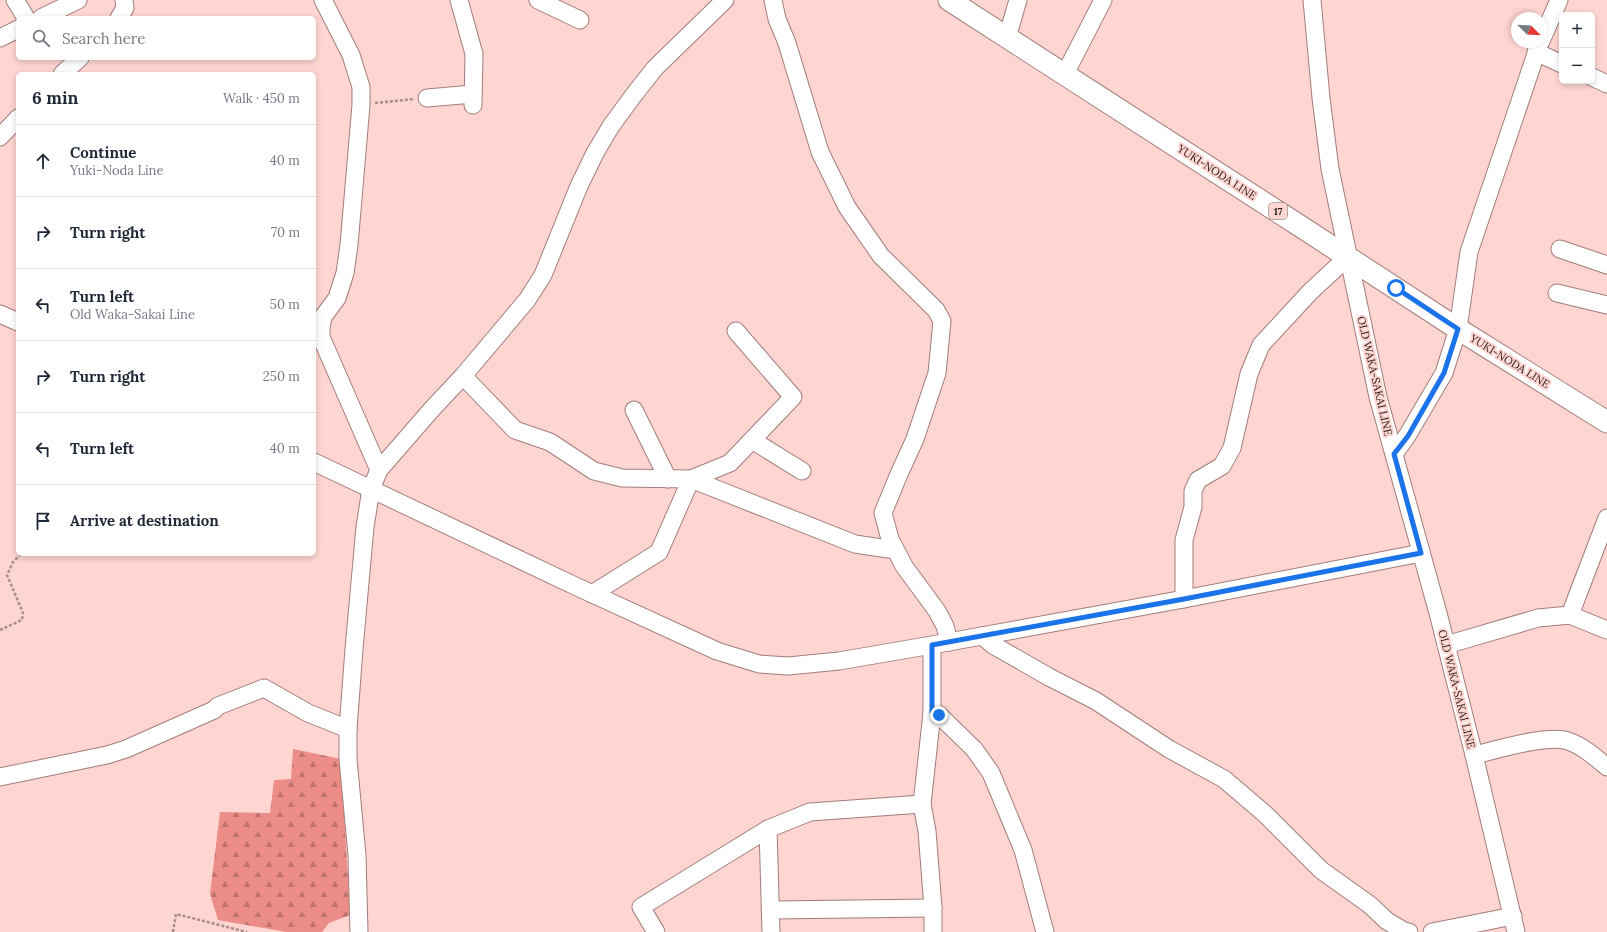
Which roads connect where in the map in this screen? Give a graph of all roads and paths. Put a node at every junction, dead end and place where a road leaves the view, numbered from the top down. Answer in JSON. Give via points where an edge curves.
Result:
{"nodes":[{"id":1,"x":15,"y":0,"type":"edge"},
{"id":2,"x":78,"y":0,"type":"edge"},
{"id":3,"x":124,"y":0,"type":"edge"},
{"id":4,"x":323,"y":0,"type":"edge"},
{"id":5,"x":459,"y":0,"type":"edge"},
{"id":6,"x":538,"y":0,"type":"edge"},
{"id":7,"x":725,"y":0,"type":"edge"},
{"id":8,"x":773,"y":0,"type":"edge"},
{"id":9,"x":1018,"y":0,"type":"edge"},
{"id":10,"x":1103,"y":0,"type":"edge"},
{"id":11,"x":1312,"y":0,"type":"edge"},
{"id":12,"x":1559,"y":0,"type":"edge"},
{"id":13,"x":961,"y":4,"type":"edge"},
{"id":14,"x":25,"y":16,"type":"edge"},
{"id":15,"x":45,"y":16,"type":"edge"},
{"id":16,"x":120,"y":16,"type":"edge"},
{"id":17,"x":580,"y":20,"type":"dead end"},
{"id":18,"x":1547,"y":27,"type":"edge"},
{"id":19,"x":16,"y":30,"type":"edge"},
{"id":20,"x":0,"y":38,"type":"edge"},
{"id":21,"x":1007,"y":38,"type":"junction"},
{"id":22,"x":1538,"y":48,"type":"edge"},
{"id":23,"x":1543,"y":48,"type":"edge"},
{"id":24,"x":78,"y":60,"type":"edge"},
{"id":25,"x":1559,"y":62,"type":"edge"},
{"id":26,"x":64,"y":72,"type":"edge"},
{"id":27,"x":1065,"y":74,"type":"junction"},
{"id":28,"x":1595,"y":78,"type":"edge"},
{"id":29,"x":1607,"y":84,"type":"edge"},
{"id":30,"x":427,"y":98,"type":"joint"},
{"id":31,"x":361,"y":105,"type":"junction"},
{"id":32,"x":16,"y":120,"type":"edge"},
{"id":33,"x":0,"y":137,"type":"edge"},
{"id":34,"x":1560,"y":249,"type":"dead end"},
{"id":35,"x":1343,"y":261,"type":"junction"},
{"id":36,"x":1607,"y":265,"type":"edge"},
{"id":37,"x":1557,"y":293,"type":"dead end"},
{"id":38,"x":1607,"y":305,"type":"edge"},
{"id":39,"x":0,"y":314,"type":"edge"},
{"id":40,"x":16,"y":321,"type":"edge"},
{"id":41,"x":1458,"y":329,"type":"junction"},
{"id":42,"x":736,"y":331,"type":"dead end"},
{"id":43,"x":463,"y":376,"type":"junction"},
{"id":44,"x":634,"y":410,"type":"dead end"},
{"id":45,"x":1607,"y":422,"type":"edge"},
{"id":46,"x":752,"y":440,"type":"junction"},
{"id":47,"x":1394,"y":454,"type":"junction"},
{"id":48,"x":316,"y":463,"type":"edge"},
{"id":49,"x":378,"y":470,"type":"junction"},
{"id":50,"x":802,"y":470,"type":"dead end"},
{"id":51,"x":668,"y":479,"type":"junction"},
{"id":52,"x":691,"y":479,"type":"junction"},
{"id":53,"x":371,"y":489,"type":"junction"},
{"id":54,"x":1607,"y":518,"type":"edge"},
{"id":55,"x":895,"y":550,"type":"junction"},
{"id":56,"x":1421,"y":553,"type":"junction"},
{"id":57,"x":19,"y":556,"type":"edge"},
{"id":58,"x":592,"y":594,"type":"junction"},
{"id":59,"x":1184,"y":599,"type":"junction"},
{"id":60,"x":1570,"y":615,"type":"junction"},
{"id":61,"x":0,"y":630,"type":"edge"},
{"id":62,"x":1607,"y":630,"type":"edge"},
{"id":63,"x":982,"y":636,"type":"junction"},
{"id":64,"x":949,"y":642,"type":"junction"},
{"id":65,"x":932,"y":645,"type":"junction"},
{"id":66,"x":1446,"y":645,"type":"junction"},
{"id":67,"x":932,"y":713,"type":"junction"},
{"id":68,"x":348,"y":729,"type":"junction"},
{"id":69,"x":1474,"y":755,"type":"junction"},
{"id":70,"x":1607,"y":766,"type":"edge"},
{"id":71,"x":0,"y":777,"type":"edge"},
{"id":72,"x":922,"y":804,"type":"junction"},
{"id":73,"x":768,"y":829,"type":"junction"},
{"id":74,"x":933,"y":908,"type":"junction"},
{"id":75,"x":772,"y":910,"type":"junction"},
{"id":76,"x":1514,"y":924,"type":"edge"},
{"id":77,"x":173,"y":932,"type":"edge"},
{"id":78,"x":247,"y":932,"type":"edge"},
{"id":79,"x":359,"y":932,"type":"edge"},
{"id":80,"x":656,"y":932,"type":"edge"},
{"id":81,"x":771,"y":932,"type":"edge"},
{"id":82,"x":933,"y":932,"type":"edge"},
{"id":83,"x":1045,"y":932,"type":"edge"},
{"id":84,"x":1409,"y":932,"type":"edge"},
{"id":85,"x":1432,"y":932,"type":"edge"}],
"edges":[{"from":1,"to":14,"type":"street"},
{"from":2,"to":15,"type":"street"},
{"from":3,"to":16,"type":"street","via":[[125,8]]},
{"from":4,"to":31,"type":"street","via":[[351,55],[361,87]]},
{"from":5,"to":30,"type":"street","via":[[474,54],[473,99]]},
{"from":6,"to":17,"type":"street"},
{"from":7,"to":43,"type":"street","via":[[655,68],[611,126],[579,186],[543,275],[527,300]]},
{"from":8,"to":55,"type":"street","via":[[820,152],[847,207],[881,256],[936,310],[942,321],[937,373],[915,440],[883,513]]},
{"from":9,"to":21,"type":"street"},
{"from":10,"to":27,"type":"street"},
{"from":11,"to":35,"type":"street","name":"OLD WAKA-SAKAI LINE","via":[[1321,98]]},
{"from":12,"to":18,"type":"street"},
{"from":13,"to":21,"type":"main road","name":"YUKI-NODA LINE","number":"17"},
{"from":19,"to":20,"type":"street"},
{"from":21,"to":27,"type":"main road","name":"YUKI-NODA LINE","number":"17"},
{"from":22,"to":41,"type":"street","via":[[1469,252]]},
{"from":23,"to":25,"type":"street"},
{"from":24,"to":26,"type":"street"},
{"from":27,"to":35,"type":"main road","name":"YUKI-NODA LINE","number":"17"},
{"from":28,"to":29,"type":"street"},
{"from":30,"to":31,"type":"path"},
{"from":31,"to":49,"type":"street","via":[[349,245],[337,298],[323,317],[321,337]]},
{"from":32,"to":33,"type":"street"},
{"from":34,"to":36,"type":"street"},
{"from":35,"to":41,"type":"main road","name":"YUKI-NODA LINE","number":"17"},
{"from":35,"to":47,"type":"street","name":"OLD WAKA-SAKAI LINE"},
{"from":35,"to":59,"type":"street","via":[[1261,345],[1249,374],[1232,448],[1222,466],[1198,480],[1193,491],[1193,507],[1184,540]]},
{"from":37,"to":38,"type":"street"},
{"from":39,"to":40,"type":"street"},
{"from":41,"to":45,"type":"main road","name":"YUKI-NODA LINE","number":"17"},
{"from":41,"to":47,"type":"street","via":[[1444,373],[1408,436]]},
{"from":42,"to":46,"type":"street","via":[[792,397]]},
{"from":43,"to":49,"type":"street"},
{"from":43,"to":51,"type":"street","via":[[515,430],[550,442],[594,471],[622,478]]},
{"from":44,"to":51,"type":"street"},
{"from":46,"to":50,"type":"street"},
{"from":46,"to":52,"type":"street","via":[[730,463]]},
{"from":47,"to":56,"type":"street","name":"OLD WAKA-SAKAI LINE"},
{"from":48,"to":53,"type":"street"},
{"from":49,"to":53,"type":"street"},
{"from":51,"to":52,"type":"street"},
{"from":52,"to":55,"type":"street","via":[[855,544]]},
{"from":52,"to":58,"type":"street","via":[[659,552]]},
{"from":53,"to":58,"type":"street"},
{"from":53,"to":68,"type":"street","via":[[354,642]]},
{"from":54,"to":60,"type":"street"},
{"from":55,"to":64,"type":"street","via":[[937,611],[945,626]]},
{"from":56,"to":59,"type":"street"},
{"from":56,"to":66,"type":"street","name":"OLD WAKA-SAKAI LINE"},
{"from":57,"to":61,"type":"path","via":[[7,575],[22,613],[22,620]]},
{"from":58,"to":65,"type":"street","via":[[717,651],[758,664],[788,666],[839,661]]},
{"from":59,"to":63,"type":"street"},
{"from":60,"to":62,"type":"street"},
{"from":60,"to":66,"type":"street","via":[[1538,618]]},
{"from":63,"to":64,"type":"street"},
{"from":63,"to":84,"type":"street","via":[[993,645],[1096,701],[1169,749],[1224,779],[1265,814],[1321,870],[1370,905],[1387,921]]},
{"from":64,"to":65,"type":"street"},
{"from":65,"to":67,"type":"street"},
{"from":66,"to":69,"type":"street","name":"OLD WAKA-SAKAI LINE"},
{"from":67,"to":72,"type":"street"},
{"from":67,"to":83,"type":"street","via":[[939,715],[974,749],[991,773],[1023,850]]},
{"from":68,"to":71,"type":"street","via":[[308,712],[264,688],[218,706],[126,749]]},
{"from":68,"to":79,"type":"street","via":[[348,760],[357,855]]},
{"from":69,"to":70,"type":"street","via":[[1549,738],[1568,741],[1590,752]]},
{"from":69,"to":76,"type":"street","name":"OLD WAKA-SAKAI LINE"},
{"from":72,"to":73,"type":"street","via":[[810,812]]},
{"from":72,"to":74,"type":"street","via":[[927,831]]},
{"from":73,"to":75,"type":"street"},
{"from":73,"to":80,"type":"street","via":[[641,906]]},
{"from":74,"to":75,"type":"street"},
{"from":74,"to":82,"type":"street"},
{"from":75,"to":81,"type":"street"},
{"from":76,"to":85,"type":"street"},
{"from":77,"to":78,"type":"path","via":[[176,914]]}]}
